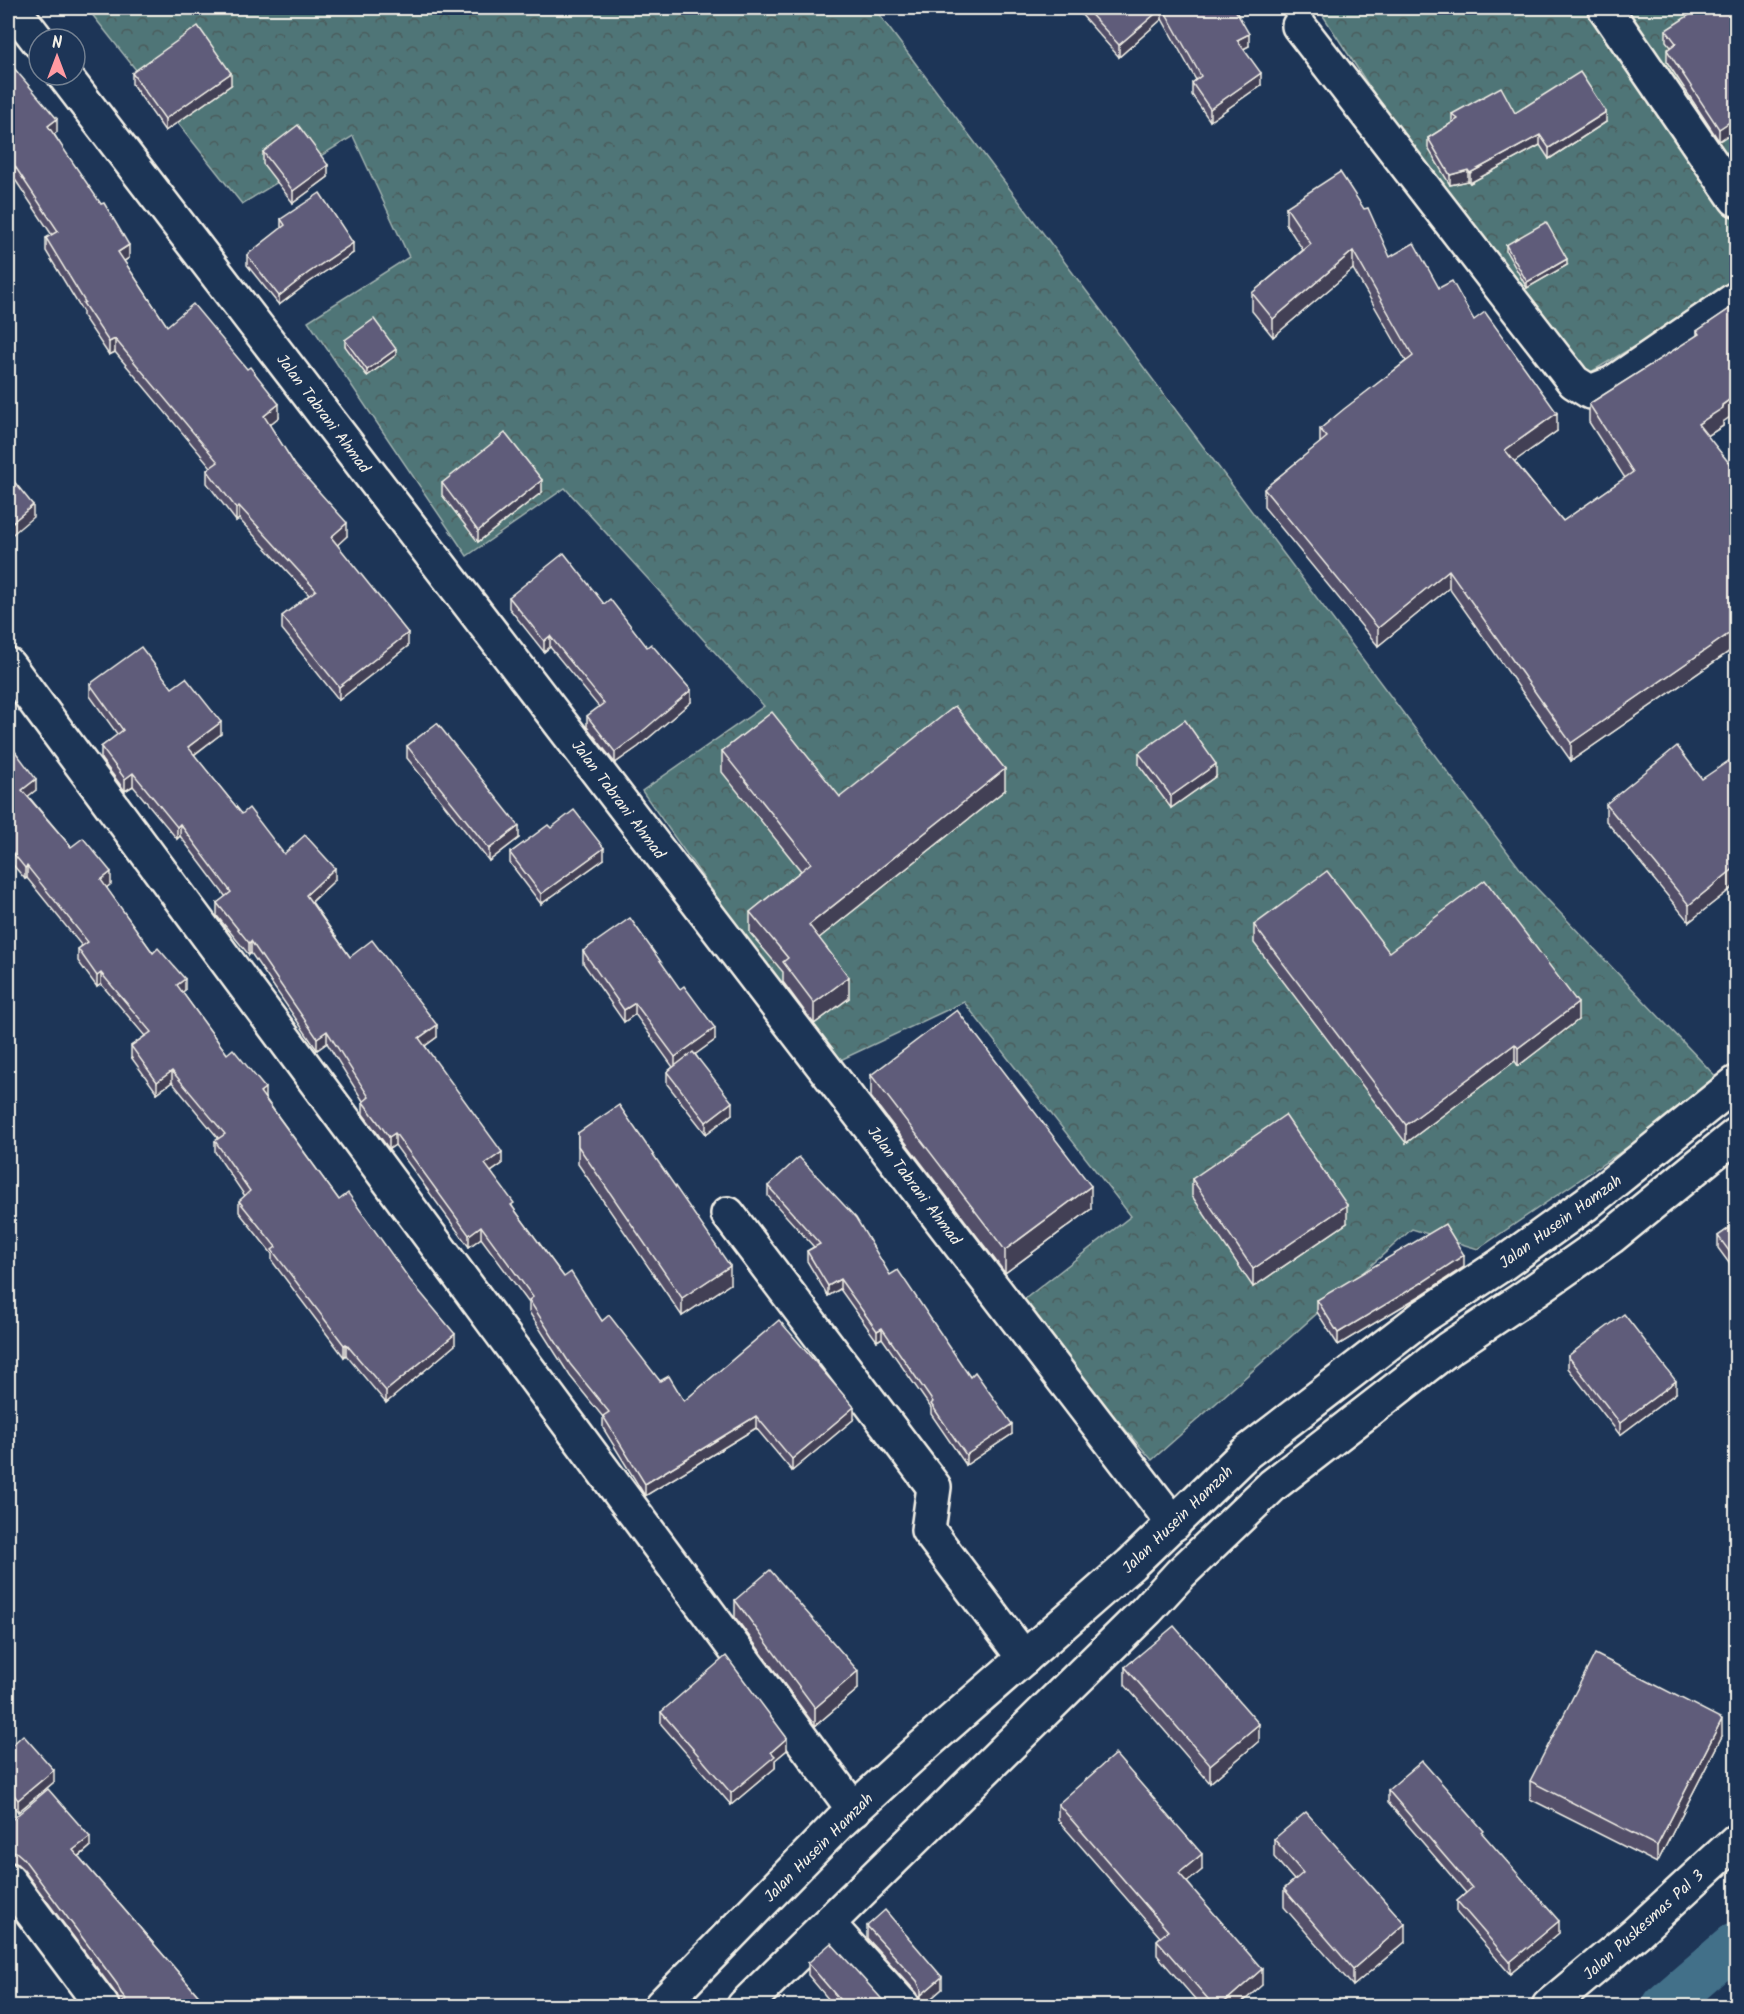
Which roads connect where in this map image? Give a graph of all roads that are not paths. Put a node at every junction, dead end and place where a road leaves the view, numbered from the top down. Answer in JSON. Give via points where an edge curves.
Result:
{"nodes":[{"id":1,"x":13,"y":8,"type":"edge"},
{"id":2,"x":1605,"y":8,"type":"edge"},
{"id":3,"x":1299,"y":26,"type":"dead end"},
{"id":4,"x":28,"y":27,"type":"edge"},
{"id":5,"x":73,"y":87,"type":"edge"},
{"id":6,"x":1737,"y":199,"type":"edge"},
{"id":7,"x":1737,"y":299,"type":"edge"},
{"id":8,"x":8,"y":665,"type":"edge"},
{"id":9,"x":1737,"y":1083,"type":"edge"},
{"id":10,"x":1737,"y":1136,"type":"edge"},
{"id":11,"x":728,"y":1214,"type":"dead end"},
{"id":12,"x":1174,"y":1524,"type":"junction"},
{"id":13,"x":1024,"y":1658,"type":"junction"},
{"id":14,"x":854,"y":1810,"type":"junction"},
{"id":15,"x":1737,"y":1841,"type":"edge"},
{"id":16,"x":8,"y":1880,"type":"edge"},
{"id":17,"x":828,"y":1924,"type":"junction"},
{"id":18,"x":102,"y":2007,"type":"edge"},
{"id":19,"x":660,"y":2007,"type":"edge"},
{"id":20,"x":744,"y":2007,"type":"edge"},
{"id":21,"x":903,"y":2007,"type":"edge"},
{"id":22,"x":1549,"y":2007,"type":"edge"}],
"edges":[{"from":1,"to":4,"type":"street"},
{"from":2,"to":6,"type":"street"},
{"from":3,"to":7,"type":"street","via":[[1574,382],[1590,392],[1613,383]]},
{"from":5,"to":12,"type":"street","name":"Jalan Tabrani Ahmad"},
{"from":8,"to":14,"type":"street"},
{"from":9,"to":12,"type":"street","name":"Jalan Husein Hamzah","via":[[1586,1204],[1424,1316],[1246,1453]]},
{"from":10,"to":17,"type":"street","via":[[1611,1237],[1448,1349],[1273,1485]]},
{"from":11,"to":13,"type":"street","via":[[934,1487],[928,1530]]},
{"from":12,"to":13,"type":"street","name":"Jalan Husein Hamzah"},
{"from":13,"to":14,"type":"street","name":"Jalan Husein Hamzah"},
{"from":14,"to":19,"type":"street","name":"Jalan Husein Hamzah"},
{"from":15,"to":22,"type":"street","name":"Jalan Puskesmas Pal 3"},
{"from":16,"to":18,"type":"street"},
{"from":17,"to":20,"type":"street"},
{"from":17,"to":21,"type":"street"}]}
